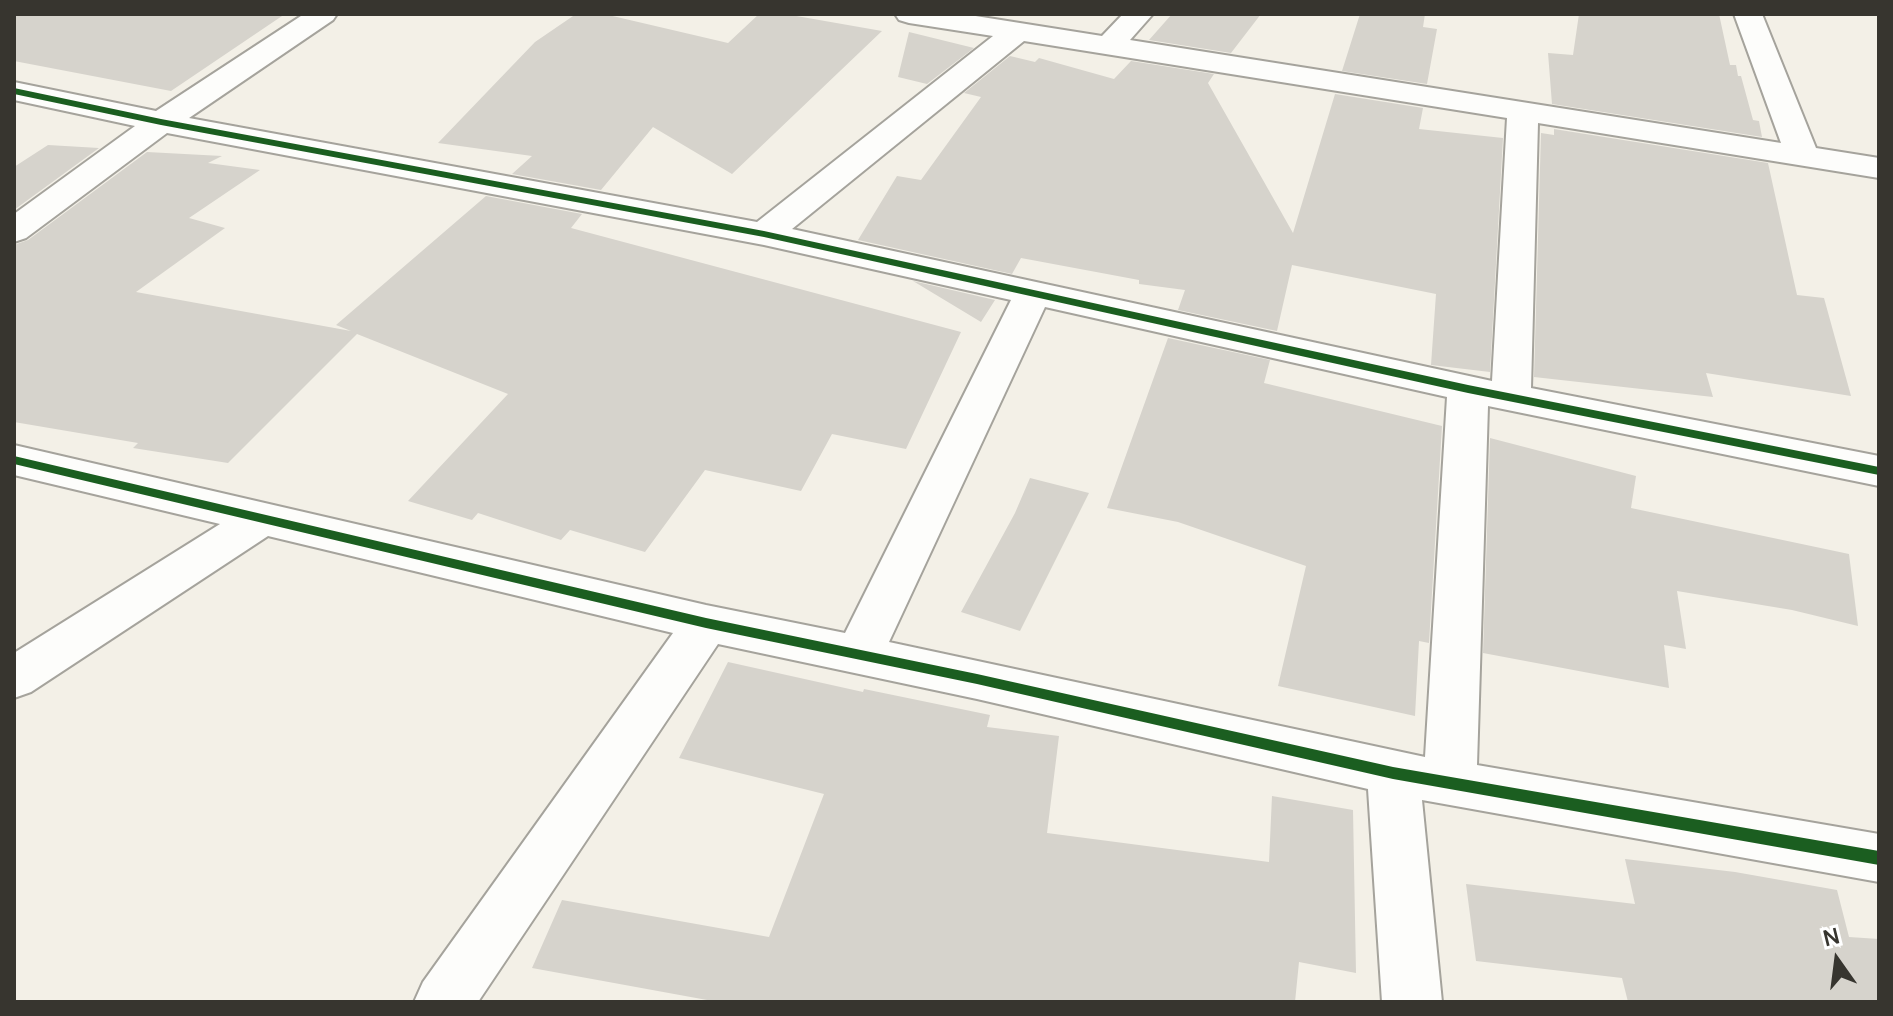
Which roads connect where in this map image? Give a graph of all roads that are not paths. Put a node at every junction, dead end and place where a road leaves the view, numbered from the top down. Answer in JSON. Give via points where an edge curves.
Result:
{"nodes":[{"id":1,"x":323,"y":14,"type":"edge"},
{"id":2,"x":909,"y":14,"type":"edge"},
{"id":3,"x":1139,"y":14,"type":"edge"},
{"id":4,"x":1748,"y":14,"type":"edge"},
{"id":5,"x":1018,"y":31,"type":"junction"},
{"id":6,"x":1108,"y":46,"type":"junction"},
{"id":7,"x":14,"y":91,"type":"edge"},
{"id":8,"x":1523,"y":111,"type":"junction"},
{"id":9,"x":161,"y":122,"type":"junction"},
{"id":10,"x":1802,"y":155,"type":"junction"},
{"id":11,"x":1879,"y":168,"type":"edge"},
{"id":12,"x":14,"y":231,"type":"edge"},
{"id":13,"x":764,"y":234,"type":"junction"},
{"id":14,"x":1033,"y":293,"type":"junction"},
{"id":15,"x":1490,"y":393,"type":"junction"},
{"id":16,"x":14,"y":460,"type":"edge"},
{"id":17,"x":1879,"y":471,"type":"edge"},
{"id":18,"x":261,"y":519,"type":"junction"},
{"id":19,"x":706,"y":623,"type":"junction"},
{"id":20,"x":858,"y":656,"type":"junction"},
{"id":21,"x":14,"y":678,"type":"edge"},
{"id":22,"x":1393,"y":773,"type":"junction"},
{"id":23,"x":1450,"y":782,"type":"junction"},
{"id":24,"x":1879,"y":858,"type":"edge"},
{"id":25,"x":444,"y":1002,"type":"edge"},
{"id":26,"x":1412,"y":1002,"type":"edge"}],
"edges":[{"from":1,"to":9,"type":"street"},
{"from":2,"to":5,"type":"street"},
{"from":3,"to":6,"type":"street"},
{"from":4,"to":10,"type":"street"},
{"from":5,"to":6,"type":"street"},
{"from":5,"to":13,"type":"street"},
{"from":6,"to":8,"type":"street"},
{"from":7,"to":9,"type":"street"},
{"from":8,"to":10,"type":"street"},
{"from":8,"to":15,"type":"street"},
{"from":9,"to":12,"type":"street"},
{"from":9,"to":13,"type":"street"},
{"from":10,"to":11,"type":"street"},
{"from":13,"to":14,"type":"street"},
{"from":14,"to":15,"type":"street"},
{"from":14,"to":20,"type":"street"},
{"from":15,"to":17,"type":"street"},
{"from":15,"to":23,"type":"street"},
{"from":16,"to":18,"type":"street"},
{"from":18,"to":19,"type":"street"},
{"from":18,"to":21,"type":"street"},
{"from":19,"to":20,"type":"street"},
{"from":19,"to":25,"type":"street"},
{"from":20,"to":22,"type":"street"},
{"from":22,"to":23,"type":"street"},
{"from":22,"to":26,"type":"street"},
{"from":23,"to":24,"type":"street"}]}
